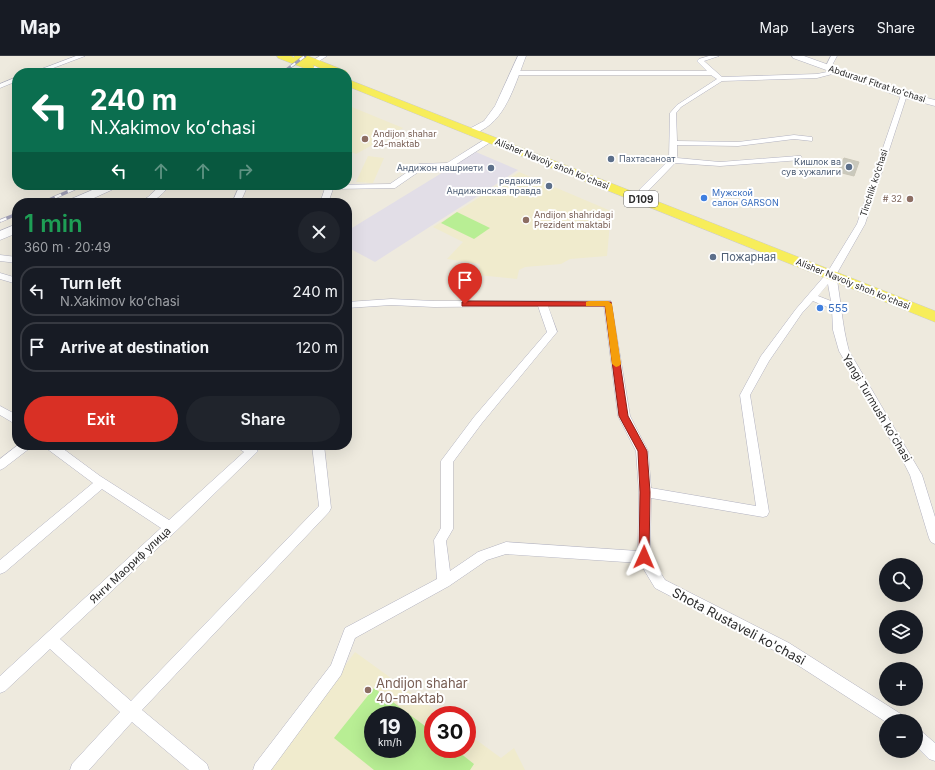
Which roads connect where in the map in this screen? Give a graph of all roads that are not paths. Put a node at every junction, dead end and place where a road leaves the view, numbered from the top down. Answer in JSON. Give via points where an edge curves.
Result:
{"nodes":[{"id":1,"x":82,"y":56,"type":"edge"},
{"id":2,"x":282,"y":56,"type":"edge"},
{"id":3,"x":299,"y":56,"type":"edge"},
{"id":4,"x":324,"y":56,"type":"edge"},
{"id":5,"x":522,"y":56,"type":"edge"},
{"id":6,"x":716,"y":56,"type":"edge"},
{"id":7,"x":796,"y":56,"type":"edge"},
{"id":8,"x":834,"y":56,"type":"edge"},
{"id":9,"x":48,"y":68,"type":"edge"},
{"id":10,"x":313,"y":68,"type":"edge"},
{"id":11,"x":315,"y":68,"type":"edge"},
{"id":12,"x":317,"y":68,"type":"edge"},
{"id":13,"x":828,"y":68,"type":"junction"},
{"id":14,"x":837,"y":72,"type":"junction"},
{"id":15,"x":516,"y":73,"type":"junction"},
{"id":16,"x":713,"y":73,"type":"junction"},
{"id":17,"x":352,"y":77,"type":"edge"},
{"id":18,"x":721,"y":79,"type":"junction"},
{"id":19,"x":12,"y":81,"type":"edge"},
{"id":20,"x":352,"y":84,"type":"edge"},
{"id":21,"x":0,"y":86,"type":"edge"},
{"id":22,"x":904,"y":95,"type":"junction"},
{"id":23,"x":935,"y":103,"type":"edge"},
{"id":24,"x":414,"y":105,"type":"junction"},
{"id":25,"x":475,"y":130,"type":"junction"},
{"id":26,"x":808,"y":139,"type":"dead end"},
{"id":27,"x":490,"y":140,"type":"junction"},
{"id":28,"x":673,"y":143,"type":"junction"},
{"id":29,"x":798,"y":158,"type":"dead end"},
{"id":30,"x":674,"y":160,"type":"junction"},
{"id":31,"x":596,"y":177,"type":"junction"},
{"id":32,"x":352,"y":187,"type":"edge"},
{"id":33,"x":103,"y":190,"type":"edge"},
{"id":34,"x":161,"y":190,"type":"edge"},
{"id":35,"x":643,"y":192,"type":"junction"},
{"id":36,"x":84,"y":198,"type":"edge"},
{"id":37,"x":152,"y":198,"type":"edge"},
{"id":38,"x":727,"y":229,"type":"junction"},
{"id":39,"x":12,"y":230,"type":"edge"},
{"id":40,"x":0,"y":236,"type":"edge"},
{"id":41,"x":0,"y":258,"type":"edge"},
{"id":42,"x":12,"y":259,"type":"edge"},
{"id":43,"x":834,"y":271,"type":"junction"},
{"id":44,"x":0,"y":276,"type":"edge"},
{"id":45,"x":12,"y":280,"type":"edge"},
{"id":46,"x":813,"y":297,"type":"junction"},
{"id":47,"x":542,"y":304,"type":"junction"},
{"id":48,"x":352,"y":305,"type":"edge"},
{"id":49,"x":935,"y":306,"type":"edge"},
{"id":50,"x":837,"y":307,"type":"junction"},
{"id":51,"x":935,"y":316,"type":"edge"},
{"id":52,"x":0,"y":410,"type":"edge"},
{"id":53,"x":12,"y":418,"type":"edge"},
{"id":54,"x":19,"y":450,"type":"edge"},
{"id":55,"x":57,"y":450,"type":"edge"},
{"id":56,"x":250,"y":450,"type":"edge"},
{"id":57,"x":319,"y":450,"type":"edge"},
{"id":58,"x":0,"y":464,"type":"edge"},
{"id":59,"x":102,"y":482,"type":"junction"},
{"id":60,"x":645,"y":492,"type":"junction"},
{"id":61,"x":170,"y":528,"type":"junction"},
{"id":62,"x":934,"y":530,"type":"edge"},
{"id":63,"x":644,"y":557,"type":"junction"},
{"id":64,"x":0,"y":568,"type":"edge"},
{"id":65,"x":444,"y":582,"type":"junction"},
{"id":66,"x":50,"y":639,"type":"junction"},
{"id":67,"x":0,"y":686,"type":"edge"},
{"id":68,"x":131,"y":712,"type":"junction"},
{"id":69,"x":888,"y":714,"type":"edge"},
{"id":70,"x":923,"y":742,"type":"edge"},
{"id":71,"x":935,"y":753,"type":"edge"},
{"id":72,"x":78,"y":770,"type":"edge"},
{"id":73,"x":201,"y":770,"type":"edge"},
{"id":74,"x":261,"y":770,"type":"edge"}],
"edges":[{"from":1,"to":9,"type":"street"},
{"from":2,"to":10,"type":"main road"},
{"from":3,"to":11,"type":"main road"},
{"from":4,"to":12,"type":"street"},
{"from":5,"to":15,"type":"main road"},
{"from":6,"to":16,"type":"street","via":[[700,61]]},
{"from":7,"to":13,"type":"main road","name":"Abdurauf Fitrat koʻchasi"},
{"from":8,"to":13,"type":"street"},
{"from":13,"to":14,"type":"main road","name":"Abdurauf Fitrat koʻchasi"},
{"from":14,"to":18,"type":"street","via":[[817,76]]},
{"from":14,"to":22,"type":"main road","name":"Abdurauf Fitrat koʻchasi"},
{"from":15,"to":16,"type":"street"},
{"from":15,"to":25,"type":"main road","via":[[500,106],[488,123]]},
{"from":16,"to":18,"type":"street"},
{"from":17,"to":24,"type":"main road","name":"Alisher Navoiy shoh ko'chasi","number":"D109"},
{"from":18,"to":28,"type":"street","via":[[679,106],[673,113]]},
{"from":19,"to":21,"type":"street"},
{"from":20,"to":24,"type":"main road","name":"Alisher Navoiy shoh ko'chasi","number":"D109"},
{"from":22,"to":23,"type":"main road","name":"Abdurauf Fitrat koʻchasi"},
{"from":22,"to":43,"type":"street","name":"Tinchlik kо‘chasi","via":[[861,224]]},
{"from":24,"to":25,"type":"main road","name":"Alisher Navoiy shoh ko'chasi","number":"D109"},
{"from":25,"to":27,"type":"main road","name":"Alisher Navoiy shoh ko'chasi","number":"D109"},
{"from":25,"to":31,"type":"main road","name":"Alisher Navoiy shoh ko'chasi","number":"D109"},
{"from":26,"to":28,"type":"street","via":[[794,137],[738,144]]},
{"from":27,"to":31,"type":"main road","name":"Alisher Navoiy shoh ko'chasi","number":"D109"},
{"from":27,"to":32,"type":"street","via":[[449,165],[422,166],[392,186]]},
{"from":28,"to":30,"type":"street"},
{"from":29,"to":30,"type":"street","via":[[721,164],[692,164]]},
{"from":30,"to":35,"type":"street"},
{"from":31,"to":35,"type":"main road","name":"Alisher Navoiy shoh ko'chasi","number":"D109"},
{"from":31,"to":38,"type":"main road","name":"Alisher Navoiy shoh ko'chasi","number":"D109"},
{"from":33,"to":36,"type":"main road"},
{"from":34,"to":37,"type":"street"},
{"from":35,"to":38,"type":"main road","name":"Alisher Navoiy shoh ko'chasi","number":"D109"},
{"from":38,"to":43,"type":"main road","name":"Alisher Navoiy shoh ko'chasi","number":"D109"},
{"from":39,"to":40,"type":"main road"},
{"from":41,"to":42,"type":"street"},
{"from":43,"to":46,"type":"street"},
{"from":43,"to":49,"type":"main road","name":"Alisher Navoiy shoh ko'chasi","number":"D109"},
{"from":43,"to":50,"type":"street","name":"Yangi Turmush koʻchasi"},
{"from":43,"to":51,"type":"main road","name":"Alisher Navoiy shoh ko'chasi","number":"D109"},
{"from":44,"to":45,"type":"street"},
{"from":46,"to":50,"type":"street"},
{"from":46,"to":60,"type":"street","via":[[799,311],[765,359],[745,395],[763,512]]},
{"from":47,"to":48,"type":"street","via":[[391,302]]},
{"from":47,"to":60,"type":"street","via":[[608,304],[624,416],[642,451]]},
{"from":47,"to":65,"type":"street","via":[[552,332],[447,461],[447,529],[440,540]]},
{"from":50,"to":62,"type":"street","name":"Yangi Turmush koʻchasi","via":[[838,330],[844,351],[909,461]]},
{"from":52,"to":53,"type":"street"},
{"from":54,"to":58,"type":"street"},
{"from":55,"to":59,"type":"street"},
{"from":56,"to":61,"type":"street","name":"Янги Маориф улица"},
{"from":57,"to":68,"type":"street","via":[[325,508]]},
{"from":59,"to":61,"type":"street"},
{"from":59,"to":64,"type":"street"},
{"from":60,"to":63,"type":"street"},
{"from":61,"to":66,"type":"street","name":"Янги Маориф улица"},
{"from":63,"to":65,"type":"street","via":[[506,548],[483,556]]},
{"from":63,"to":69,"type":"street","name":"Shota Rustaveli ko'chasi","via":[[660,584],[784,648]]},
{"from":65,"to":74,"type":"street","via":[[350,633],[336,670]]},
{"from":66,"to":67,"type":"street","name":"Янги Маориф улица"},
{"from":66,"to":68,"type":"street"},
{"from":68,"to":72,"type":"street"},
{"from":68,"to":73,"type":"street"},
{"from":70,"to":71,"type":"street"}]}
